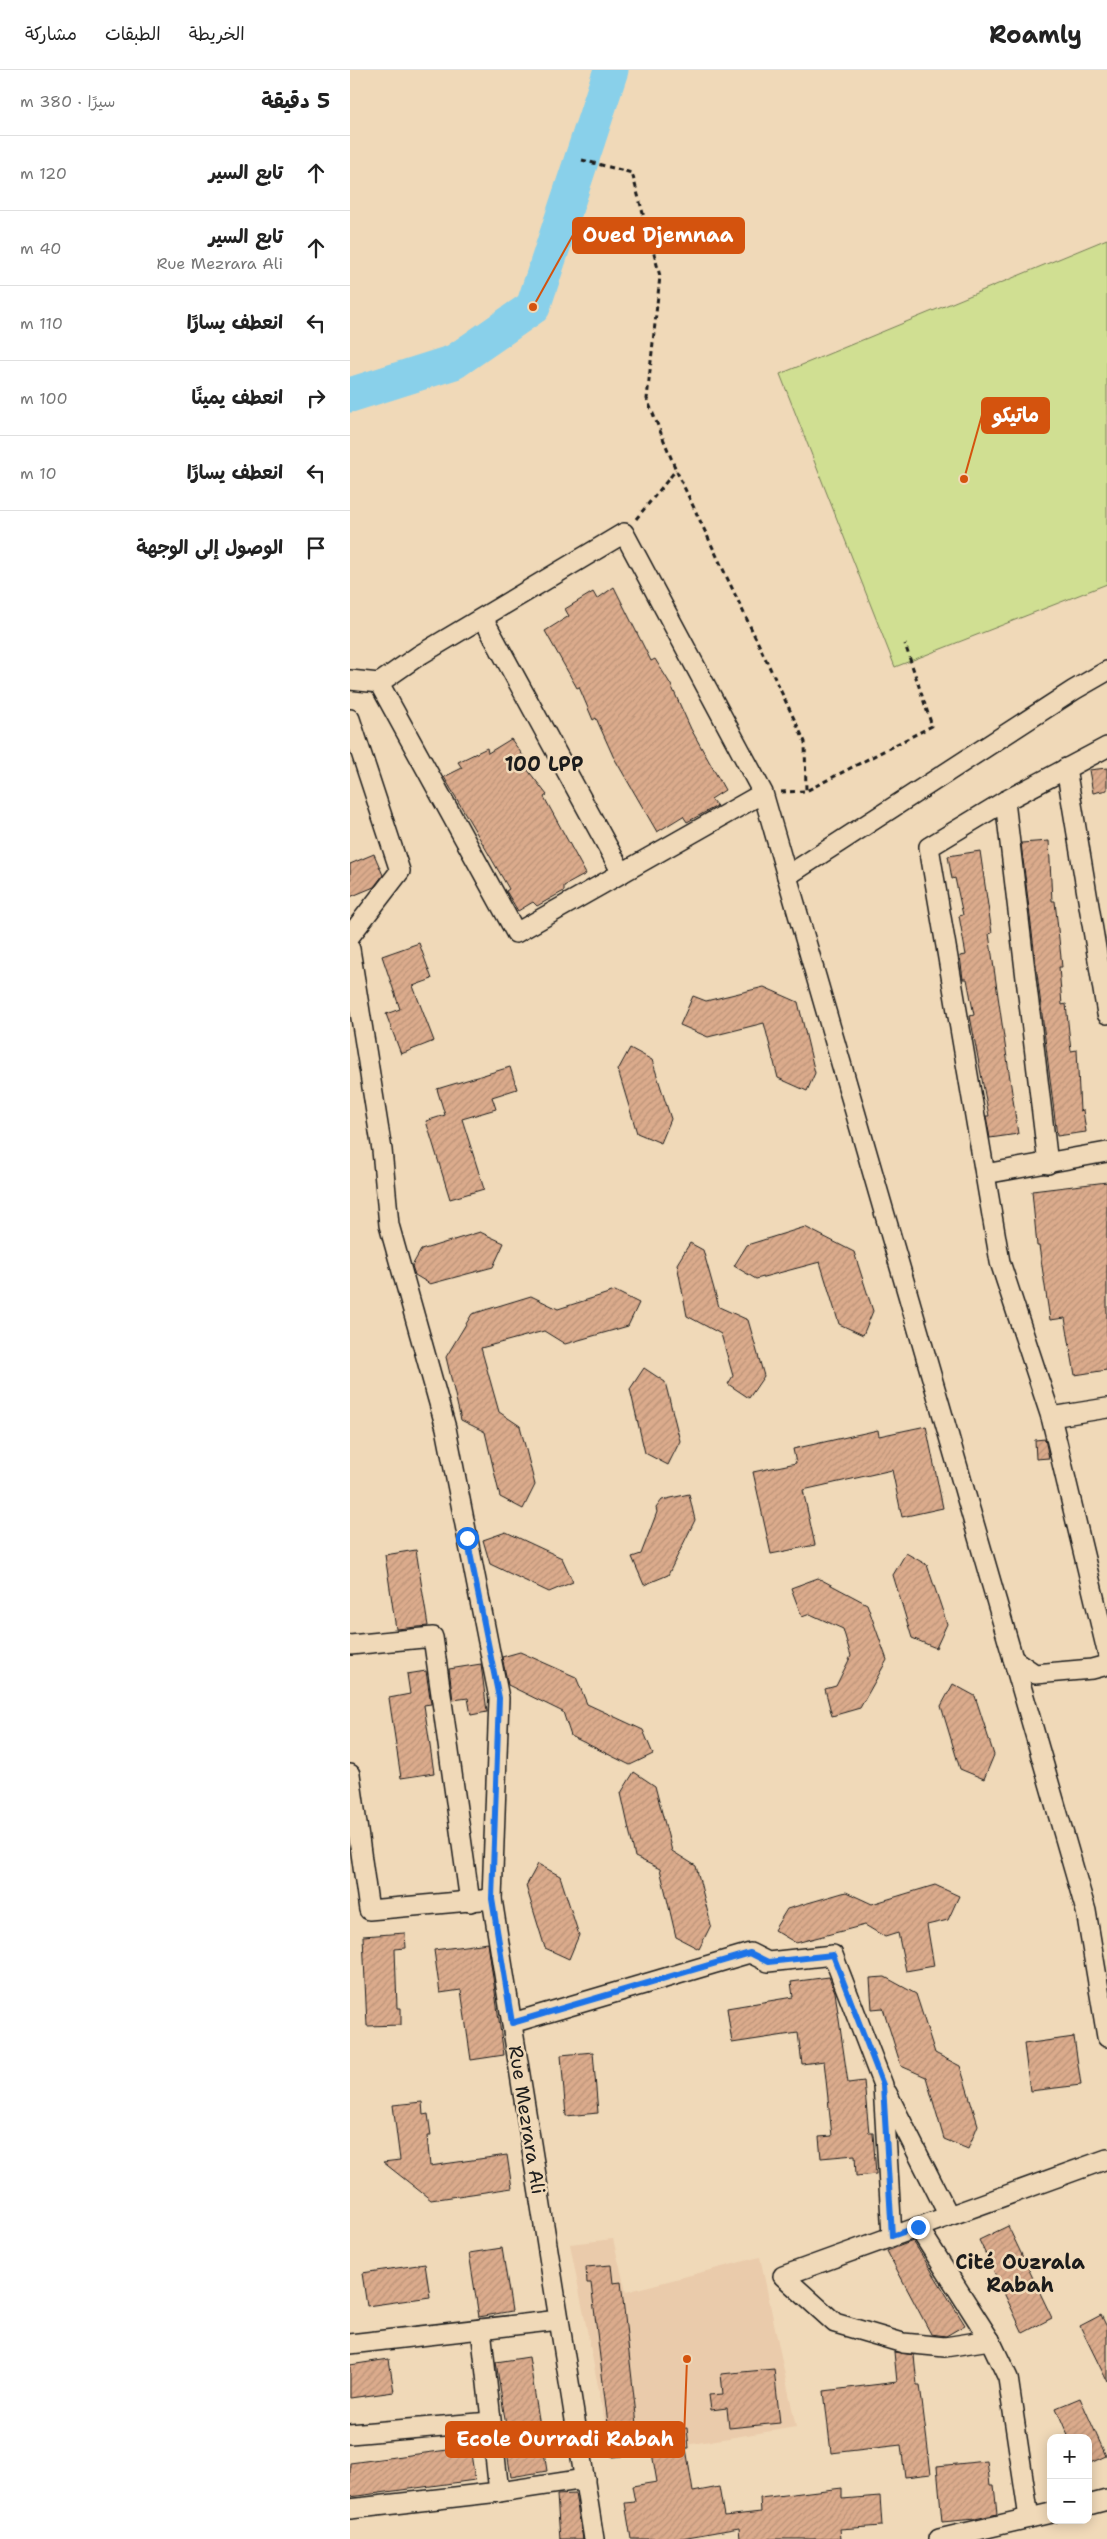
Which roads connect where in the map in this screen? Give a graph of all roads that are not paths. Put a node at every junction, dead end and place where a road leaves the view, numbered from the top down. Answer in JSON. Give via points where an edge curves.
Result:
{"nodes":[{"id":1,"x":483,"y":618,"type":"junction"},
{"id":2,"x":1107,"y":672,"type":"edge"},
{"id":3,"x":350,"y":680,"type":"edge"},
{"id":4,"x":379,"y":683,"type":"junction"},
{"id":5,"x":350,"y":719,"type":"edge"},
{"id":6,"x":1107,"y":748,"type":"edge"},
{"id":7,"x":1066,"y":768,"type":"junction"},
{"id":8,"x":763,"y":793,"type":"junction"},
{"id":9,"x":1004,"y":801,"type":"junction"},
{"id":10,"x":622,"y":873,"type":"junction"},
{"id":11,"x":787,"y":876,"type":"junction"},
{"id":12,"x":350,"y":936,"type":"edge"},
{"id":13,"x":350,"y":949,"type":"edge"},
{"id":14,"x":1107,"y":1014,"type":"edge"},
{"id":15,"x":1107,"y":1152,"type":"edge"},
{"id":16,"x":1048,"y":1164,"type":"junction"},
{"id":17,"x":985,"y":1174,"type":"junction"},
{"id":18,"x":1107,"y":1408,"type":"edge"},
{"id":19,"x":1051,"y":1418,"type":"junction"},
{"id":20,"x":350,"y":1645,"type":"edge"},
{"id":21,"x":1107,"y":1652,"type":"edge"},
{"id":22,"x":1013,"y":1658,"type":"junction"},
{"id":23,"x":1107,"y":1665,"type":"edge"},
{"id":24,"x":350,"y":1774,"type":"edge"},
{"id":25,"x":492,"y":1899,"type":"junction"},
{"id":26,"x":470,"y":1902,"type":"junction"},
{"id":27,"x":512,"y":2023,"type":"junction"},
{"id":28,"x":1107,"y":2037,"type":"edge"},
{"id":29,"x":883,"y":2085,"type":"junction"},
{"id":30,"x":1107,"y":2159,"type":"edge"},
{"id":31,"x":949,"y":2216,"type":"junction"},
{"id":32,"x":918,"y":2227,"type":"junction"},
{"id":33,"x":892,"y":2236,"type":"junction"},
{"id":34,"x":559,"y":2320,"type":"junction"},
{"id":35,"x":481,"y":2328,"type":"junction"},
{"id":36,"x":990,"y":2340,"type":"junction"},
{"id":37,"x":350,"y":2344,"type":"edge"},
{"id":38,"x":490,"y":2422,"type":"junction"},
{"id":39,"x":350,"y":2434,"type":"edge"},
{"id":40,"x":585,"y":2479,"type":"junction"},
{"id":41,"x":499,"y":2492,"type":"junction"},
{"id":42,"x":1107,"y":2500,"type":"edge"},
{"id":43,"x":1092,"y":2504,"type":"edge"},
{"id":44,"x":350,"y":2509,"type":"edge"},
{"id":45,"x":1047,"y":2514,"type":"edge"},
{"id":46,"x":1029,"y":2518,"type":"junction"},
{"id":47,"x":594,"y":2539,"type":"edge"},
{"id":48,"x":939,"y":2539,"type":"edge"}],
"edges":[{"from":1,"to":4,"type":"street"},
{"from":1,"to":8,"type":"street","via":[[624,534]]},
{"from":1,"to":10,"type":"street"},
{"from":2,"to":11,"type":"street","via":[[1066,695]]},
{"from":3,"to":4,"type":"street"},
{"from":4,"to":10,"type":"street","via":[[516,933]]},
{"from":5,"to":12,"type":"street","via":[[400,871]]},
{"from":6,"to":7,"type":"street"},
{"from":7,"to":9,"type":"street"},
{"from":7,"to":14,"type":"street"},
{"from":8,"to":10,"type":"street"},
{"from":8,"to":11,"type":"street"},
{"from":9,"to":16,"type":"street"},
{"from":9,"to":17,"type":"street","via":[[929,847]]},
{"from":11,"to":22,"type":"street"},
{"from":13,"to":25,"type":"street","name":"Rue Mezrara Ali","via":[[382,1150],[389,1224],[446,1428],[499,1698]]},
{"from":15,"to":16,"type":"street"},
{"from":16,"to":17,"type":"street"},
{"from":17,"to":19,"type":"street","via":[[1000,1262]]},
{"from":18,"to":19,"type":"street"},
{"from":19,"to":21,"type":"street"},
{"from":20,"to":26,"type":"street","via":[[433,1637]]},
{"from":22,"to":23,"type":"street","via":[[1035,1674]]},
{"from":22,"to":28,"type":"street","via":[[1086,1911]]},
{"from":24,"to":26,"type":"street","via":[[369,1910]]},
{"from":25,"to":26,"type":"street"},
{"from":25,"to":27,"type":"street","name":"Rue Mezrara Ali"},
{"from":27,"to":29,"type":"street","via":[[750,1953],[768,1962],[833,1955]]},
{"from":27,"to":34,"type":"street","name":"Rue Mezrara Ali"},
{"from":29,"to":31,"type":"street"},
{"from":29,"to":33,"type":"street"},
{"from":30,"to":31,"type":"street"},
{"from":31,"to":32,"type":"street"},
{"from":32,"to":33,"type":"street"},
{"from":32,"to":36,"type":"street"},
{"from":33,"to":36,"type":"street","via":[[783,2276],[835,2323],[903,2342],[945,2347]]},
{"from":34,"to":35,"type":"street"},
{"from":34,"to":40,"type":"street","name":"Rue Mezrara Ali"},
{"from":35,"to":37,"type":"street"},
{"from":35,"to":38,"type":"street"},
{"from":36,"to":46,"type":"street","via":[[1008,2378]]},
{"from":38,"to":39,"type":"street"},
{"from":38,"to":41,"type":"street"},
{"from":40,"to":41,"type":"street"},
{"from":40,"to":47,"type":"street","name":"Rue Mezrara Ali"},
{"from":41,"to":44,"type":"street"},
{"from":42,"to":43,"type":"street"},
{"from":45,"to":46,"type":"street"},
{"from":46,"to":48,"type":"street"}]}
